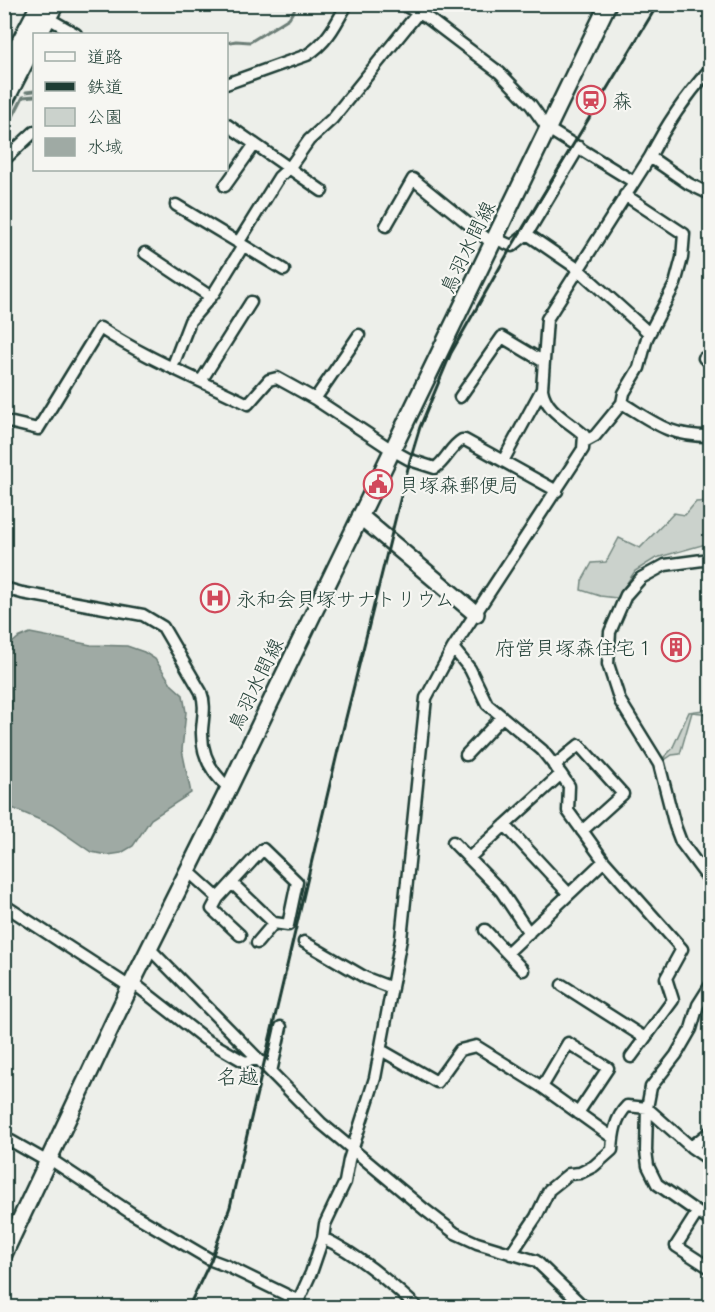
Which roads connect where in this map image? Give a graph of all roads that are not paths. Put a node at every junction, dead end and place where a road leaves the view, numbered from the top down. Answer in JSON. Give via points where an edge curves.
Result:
{"nodes":[{"id":1,"x":347,"y":4,"type":"edge"},
{"id":2,"x":402,"y":4,"type":"edge"},
{"id":3,"x":608,"y":4,"type":"edge"},
{"id":4,"x":48,"y":9,"type":"edge"},
{"id":5,"x":418,"y":13,"type":"junction"},
{"id":6,"x":39,"y":33,"type":"edge"},
{"id":7,"x":75,"y":33,"type":"edge"},
{"id":8,"x":33,"y":46,"type":"edge"},
{"id":9,"x":711,"y":69,"type":"edge"},
{"id":10,"x":4,"y":73,"type":"edge"},
{"id":11,"x":706,"y":82,"type":"edge"},
{"id":12,"x":228,"y":83,"type":"edge"},
{"id":13,"x":4,"y":102,"type":"edge"},
{"id":14,"x":228,"y":125,"type":"edge"},
{"id":15,"x":548,"y":129,"type":"junction"},
{"id":16,"x":33,"y":133,"type":"edge"},
{"id":17,"x":255,"y":144,"type":"junction"},
{"id":18,"x":579,"y":147,"type":"junction"},
{"id":19,"x":650,"y":157,"type":"junction"},
{"id":20,"x":4,"y":160,"type":"edge"},
{"id":21,"x":290,"y":167,"type":"junction"},
{"id":22,"x":634,"y":182,"type":"junction"},
{"id":23,"x":225,"y":186,"type":"dead end"},
{"id":24,"x":709,"y":190,"type":"edge"},
{"id":25,"x":322,"y":191,"type":"dead end"},
{"id":26,"x":626,"y":195,"type":"junction"},
{"id":27,"x":176,"y":205,"type":"dead end"},
{"id":28,"x":386,"y":226,"type":"dead end"},
{"id":29,"x":527,"y":234,"type":"junction"},
{"id":30,"x":493,"y":241,"type":"junction"},
{"id":31,"x":241,"y":245,"type":"junction"},
{"id":32,"x":145,"y":253,"type":"dead end"},
{"id":33,"x":578,"y":269,"type":"junction"},
{"id":34,"x":284,"y":270,"type":"dead end"},
{"id":35,"x":211,"y":297,"type":"junction"},
{"id":36,"x":251,"y":302,"type":"dead end"},
{"id":37,"x":649,"y":333,"type":"junction"},
{"id":38,"x":359,"y":335,"type":"dead end"},
{"id":39,"x":544,"y":362,"type":"junction"},
{"id":40,"x":172,"y":368,"type":"junction"},
{"id":41,"x":201,"y":381,"type":"junction"},
{"id":42,"x":542,"y":389,"type":"junction"},
{"id":43,"x":460,"y":397,"type":"dead end"},
{"id":44,"x":315,"y":399,"type":"junction"},
{"id":45,"x":622,"y":404,"type":"junction"},
{"id":46,"x":4,"y":421,"type":"edge"},
{"id":47,"x":711,"y":436,"type":"edge"},
{"id":48,"x":584,"y":442,"type":"junction"},
{"id":49,"x":392,"y":450,"type":"junction"},
{"id":50,"x":503,"y":461,"type":"junction"},
{"id":51,"x":557,"y":491,"type":"junction"},
{"id":52,"x":360,"y":516,"type":"junction"},
{"id":53,"x":711,"y":559,"type":"edge"},
{"id":54,"x":4,"y":588,"type":"edge"},
{"id":55,"x":476,"y":614,"type":"junction"},
{"id":56,"x":453,"y":648,"type":"junction"},
{"id":57,"x":502,"y":717,"type":"junction"},
{"id":58,"x":466,"y":755,"type":"dead end"},
{"id":59,"x":557,"y":770,"type":"junction"},
{"id":60,"x":229,"y":788,"type":"junction"},
{"id":61,"x":506,"y":825,"type":"junction"},
{"id":62,"x":582,"y":831,"type":"junction"},
{"id":63,"x":453,"y":842,"type":"dead end"},
{"id":64,"x":469,"y":858,"type":"junction"},
{"id":65,"x":604,"y":861,"type":"junction"},
{"id":66,"x":187,"y":870,"type":"junction"},
{"id":67,"x":711,"y":881,"type":"edge"},
{"id":68,"x":232,"y":883,"type":"junction"},
{"id":69,"x":569,"y":894,"type":"junction"},
{"id":70,"x":218,"y":898,"type":"junction"},
{"id":71,"x":4,"y":905,"type":"edge"},
{"id":72,"x":274,"y":923,"type":"junction"},
{"id":73,"x":485,"y":930,"type":"dead end"},
{"id":74,"x":529,"y":933,"type":"junction"},
{"id":75,"x":240,"y":935,"type":"dead end"},
{"id":76,"x":304,"y":942,"type":"dead end"},
{"id":77,"x":257,"y":944,"type":"dead end"},
{"id":78,"x":149,"y":948,"type":"junction"},
{"id":79,"x":507,"y":953,"type":"junction"},
{"id":80,"x":523,"y":970,"type":"dead end"},
{"id":81,"x":131,"y":985,"type":"junction"},
{"id":82,"x":562,"y":985,"type":"dead end"},
{"id":83,"x":711,"y":986,"type":"edge"},
{"id":84,"x":392,"y":988,"type":"junction"},
{"id":85,"x":280,"y":1028,"type":"dead end"},
{"id":86,"x":645,"y":1038,"type":"junction"},
{"id":87,"x":381,"y":1050,"type":"junction"},
{"id":88,"x":632,"y":1057,"type":"dead end"},
{"id":89,"x":257,"y":1059,"type":"junction"},
{"id":90,"x":272,"y":1072,"type":"junction"},
{"id":91,"x":542,"y":1087,"type":"junction"},
{"id":92,"x":647,"y":1108,"type":"junction"},
{"id":93,"x":578,"y":1113,"type":"junction"},
{"id":94,"x":711,"y":1131,"type":"edge"},
{"id":95,"x":4,"y":1137,"type":"edge"},
{"id":96,"x":613,"y":1138,"type":"junction"},
{"id":97,"x":691,"y":1147,"type":"junction"},
{"id":98,"x":353,"y":1149,"type":"junction"},
{"id":99,"x":49,"y":1160,"type":"junction"},
{"id":100,"x":711,"y":1160,"type":"edge"},
{"id":101,"x":697,"y":1213,"type":"junction"},
{"id":102,"x":711,"y":1221,"type":"edge"},
{"id":103,"x":323,"y":1238,"type":"junction"},
{"id":104,"x":4,"y":1254,"type":"edge"},
{"id":105,"x":511,"y":1254,"type":"junction"},
{"id":106,"x":711,"y":1268,"type":"edge"},
{"id":107,"x":297,"y":1304,"type":"edge"},
{"id":108,"x":417,"y":1308,"type":"edge"},
{"id":109,"x":585,"y":1308,"type":"edge"}],
"edges":[{"from":1,"to":12,"type":"street","via":[[317,50]]},
{"from":2,"to":5,"type":"street"},
{"from":3,"to":15,"type":"street","name":"鳥羽水間線"},
{"from":4,"to":6,"type":"main road"},
{"from":4,"to":7,"type":"street"},
{"from":4,"to":10,"type":"main road"},
{"from":5,"to":15,"type":"street","via":[[500,73]]},
{"from":5,"to":21,"type":"street"},
{"from":8,"to":13,"type":"main road"},
{"from":9,"to":11,"type":"street"},
{"from":11,"to":19,"type":"street","via":[[678,108]]},
{"from":14,"to":17,"type":"street"},
{"from":15,"to":18,"type":"street"},
{"from":15,"to":30,"type":"street","name":"鳥羽水間線"},
{"from":16,"to":20,"type":"street"},
{"from":17,"to":21,"type":"street"},
{"from":17,"to":23,"type":"street"},
{"from":18,"to":22,"type":"street"},
{"from":18,"to":29,"type":"street"},
{"from":19,"to":22,"type":"street"},
{"from":19,"to":24,"type":"street","via":[[689,184]]},
{"from":21,"to":25,"type":"street"},
{"from":21,"to":31,"type":"street","via":[[279,177]]},
{"from":22,"to":26,"type":"street"},
{"from":26,"to":33,"type":"street"},
{"from":26,"to":37,"type":"street","via":[[684,234],[675,284]]},
{"from":27,"to":31,"type":"street"},
{"from":28,"to":30,"type":"street","via":[[413,179]]},
{"from":29,"to":30,"type":"street","via":[[512,246]]},
{"from":29,"to":33,"type":"street"},
{"from":30,"to":49,"type":"street","name":"鳥羽水間線"},
{"from":31,"to":34,"type":"street"},
{"from":31,"to":35,"type":"street"},
{"from":32,"to":35,"type":"street"},
{"from":33,"to":37,"type":"street"},
{"from":33,"to":39,"type":"street","via":[[547,319]]},
{"from":35,"to":40,"type":"street","via":[[190,321]]},
{"from":36,"to":41,"type":"street"},
{"from":37,"to":45,"type":"street","via":[[639,368]]},
{"from":38,"to":44,"type":"street"},
{"from":39,"to":42,"type":"street"},
{"from":39,"to":43,"type":"street","via":[[502,337]]},
{"from":40,"to":41,"type":"street"},
{"from":40,"to":46,"type":"street","via":[[144,356],[100,328],[38,429]]},
{"from":41,"to":44,"type":"street","via":[[249,404],[273,378]]},
{"from":42,"to":48,"type":"street","via":[[548,406],[584,435]]},
{"from":42,"to":50,"type":"street"},
{"from":44,"to":49,"type":"street"},
{"from":45,"to":47,"type":"street","via":[[666,430]]},
{"from":45,"to":48,"type":"street","via":[[595,436]]},
{"from":48,"to":51,"type":"street"},
{"from":49,"to":50,"type":"street","via":[[435,468],[462,440]]},
{"from":49,"to":52,"type":"street","name":"鳥羽水間線"},
{"from":50,"to":51,"type":"street"},
{"from":51,"to":55,"type":"street"},
{"from":52,"to":55,"type":"street"},
{"from":52,"to":60,"type":"street","name":"鳥羽水間線"},
{"from":53,"to":67,"type":"street","via":[[665,565],[641,578],[626,595],[610,632],[608,664],[620,701],[659,764],[681,842]]},
{"from":54,"to":60,"type":"street","via":[[143,615],[163,627],[205,701],[204,752],[216,778]]},
{"from":55,"to":56,"type":"street"},
{"from":56,"to":57,"type":"street","via":[[470,669],[487,704]]},
{"from":56,"to":84,"type":"street","via":[[426,698],[401,939]]},
{"from":57,"to":58,"type":"street"},
{"from":57,"to":59,"type":"street","via":[[542,750]]},
{"from":59,"to":61,"type":"street"},
{"from":59,"to":62,"type":"street","via":[[569,786],[568,811]]},
{"from":59,"to":62,"type":"street","via":[[579,745],[623,794]]},
{"from":60,"to":66,"type":"street","name":"鳥羽水間線"},
{"from":61,"to":64,"type":"street"},
{"from":61,"to":69,"type":"street"},
{"from":62,"to":65,"type":"street"},
{"from":63,"to":64,"type":"street"},
{"from":64,"to":74,"type":"street","via":[[501,891]]},
{"from":65,"to":69,"type":"street"},
{"from":65,"to":86,"type":"street","via":[[681,949],[666,978],[672,1000]]},
{"from":66,"to":70,"type":"street"},
{"from":66,"to":78,"type":"street","name":"鳥羽水間線"},
{"from":68,"to":70,"type":"street"},
{"from":68,"to":72,"type":"street"},
{"from":68,"to":72,"type":"street","via":[[263,849],[297,882],[288,925]]},
{"from":69,"to":74,"type":"street"},
{"from":70,"to":75,"type":"street","via":[[212,909]]},
{"from":71,"to":81,"type":"street"},
{"from":72,"to":77,"type":"street"},
{"from":73,"to":79,"type":"street"},
{"from":74,"to":79,"type":"street"},
{"from":76,"to":84,"type":"street","via":[[366,978]]},
{"from":78,"to":81,"type":"street","name":"鳥羽水間線"},
{"from":78,"to":89,"type":"street"},
{"from":79,"to":80,"type":"street"},
{"from":81,"to":89,"type":"street","via":[[205,1039],[245,1062]]},
{"from":81,"to":99,"type":"street","name":"鳥羽水間線"},
{"from":82,"to":86,"type":"street"},
{"from":83,"to":92,"type":"street","via":[[676,1055],[651,1087]]},
{"from":84,"to":87,"type":"street"},
{"from":85,"to":90,"type":"street"},
{"from":86,"to":88,"type":"street"},
{"from":87,"to":91,"type":"street","via":[[437,1082],[460,1050],[476,1046]]},
{"from":87,"to":98,"type":"street"},
{"from":89,"to":90,"type":"street"},
{"from":90,"to":98,"type":"street","via":[[321,1124]]},
{"from":91,"to":93,"type":"street"},
{"from":91,"to":93,"type":"street","via":[[568,1043],[608,1068]]},
{"from":92,"to":96,"type":"street","via":[[627,1106],[617,1119]]},
{"from":92,"to":97,"type":"street"},
{"from":92,"to":101,"type":"street","via":[[648,1166],[657,1184]]},
{"from":93,"to":96,"type":"street"},
{"from":94,"to":97,"type":"street"},
{"from":95,"to":99,"type":"street"},
{"from":96,"to":105,"type":"street","via":[[612,1150],[594,1166],[569,1174],[549,1190]]},
{"from":97,"to":100,"type":"street"},
{"from":98,"to":103,"type":"street"},
{"from":98,"to":105,"type":"street","via":[[455,1233]]},
{"from":99,"to":104,"type":"street","name":"鳥羽水間線"},
{"from":99,"to":107,"type":"street","via":[[211,1260]]},
{"from":101,"to":102,"type":"street"},
{"from":101,"to":106,"type":"street","via":[[676,1246]]},
{"from":103,"to":107,"type":"street"},
{"from":103,"to":108,"type":"street","via":[[396,1287]]},
{"from":105,"to":109,"type":"street","via":[[536,1262]]}]}
